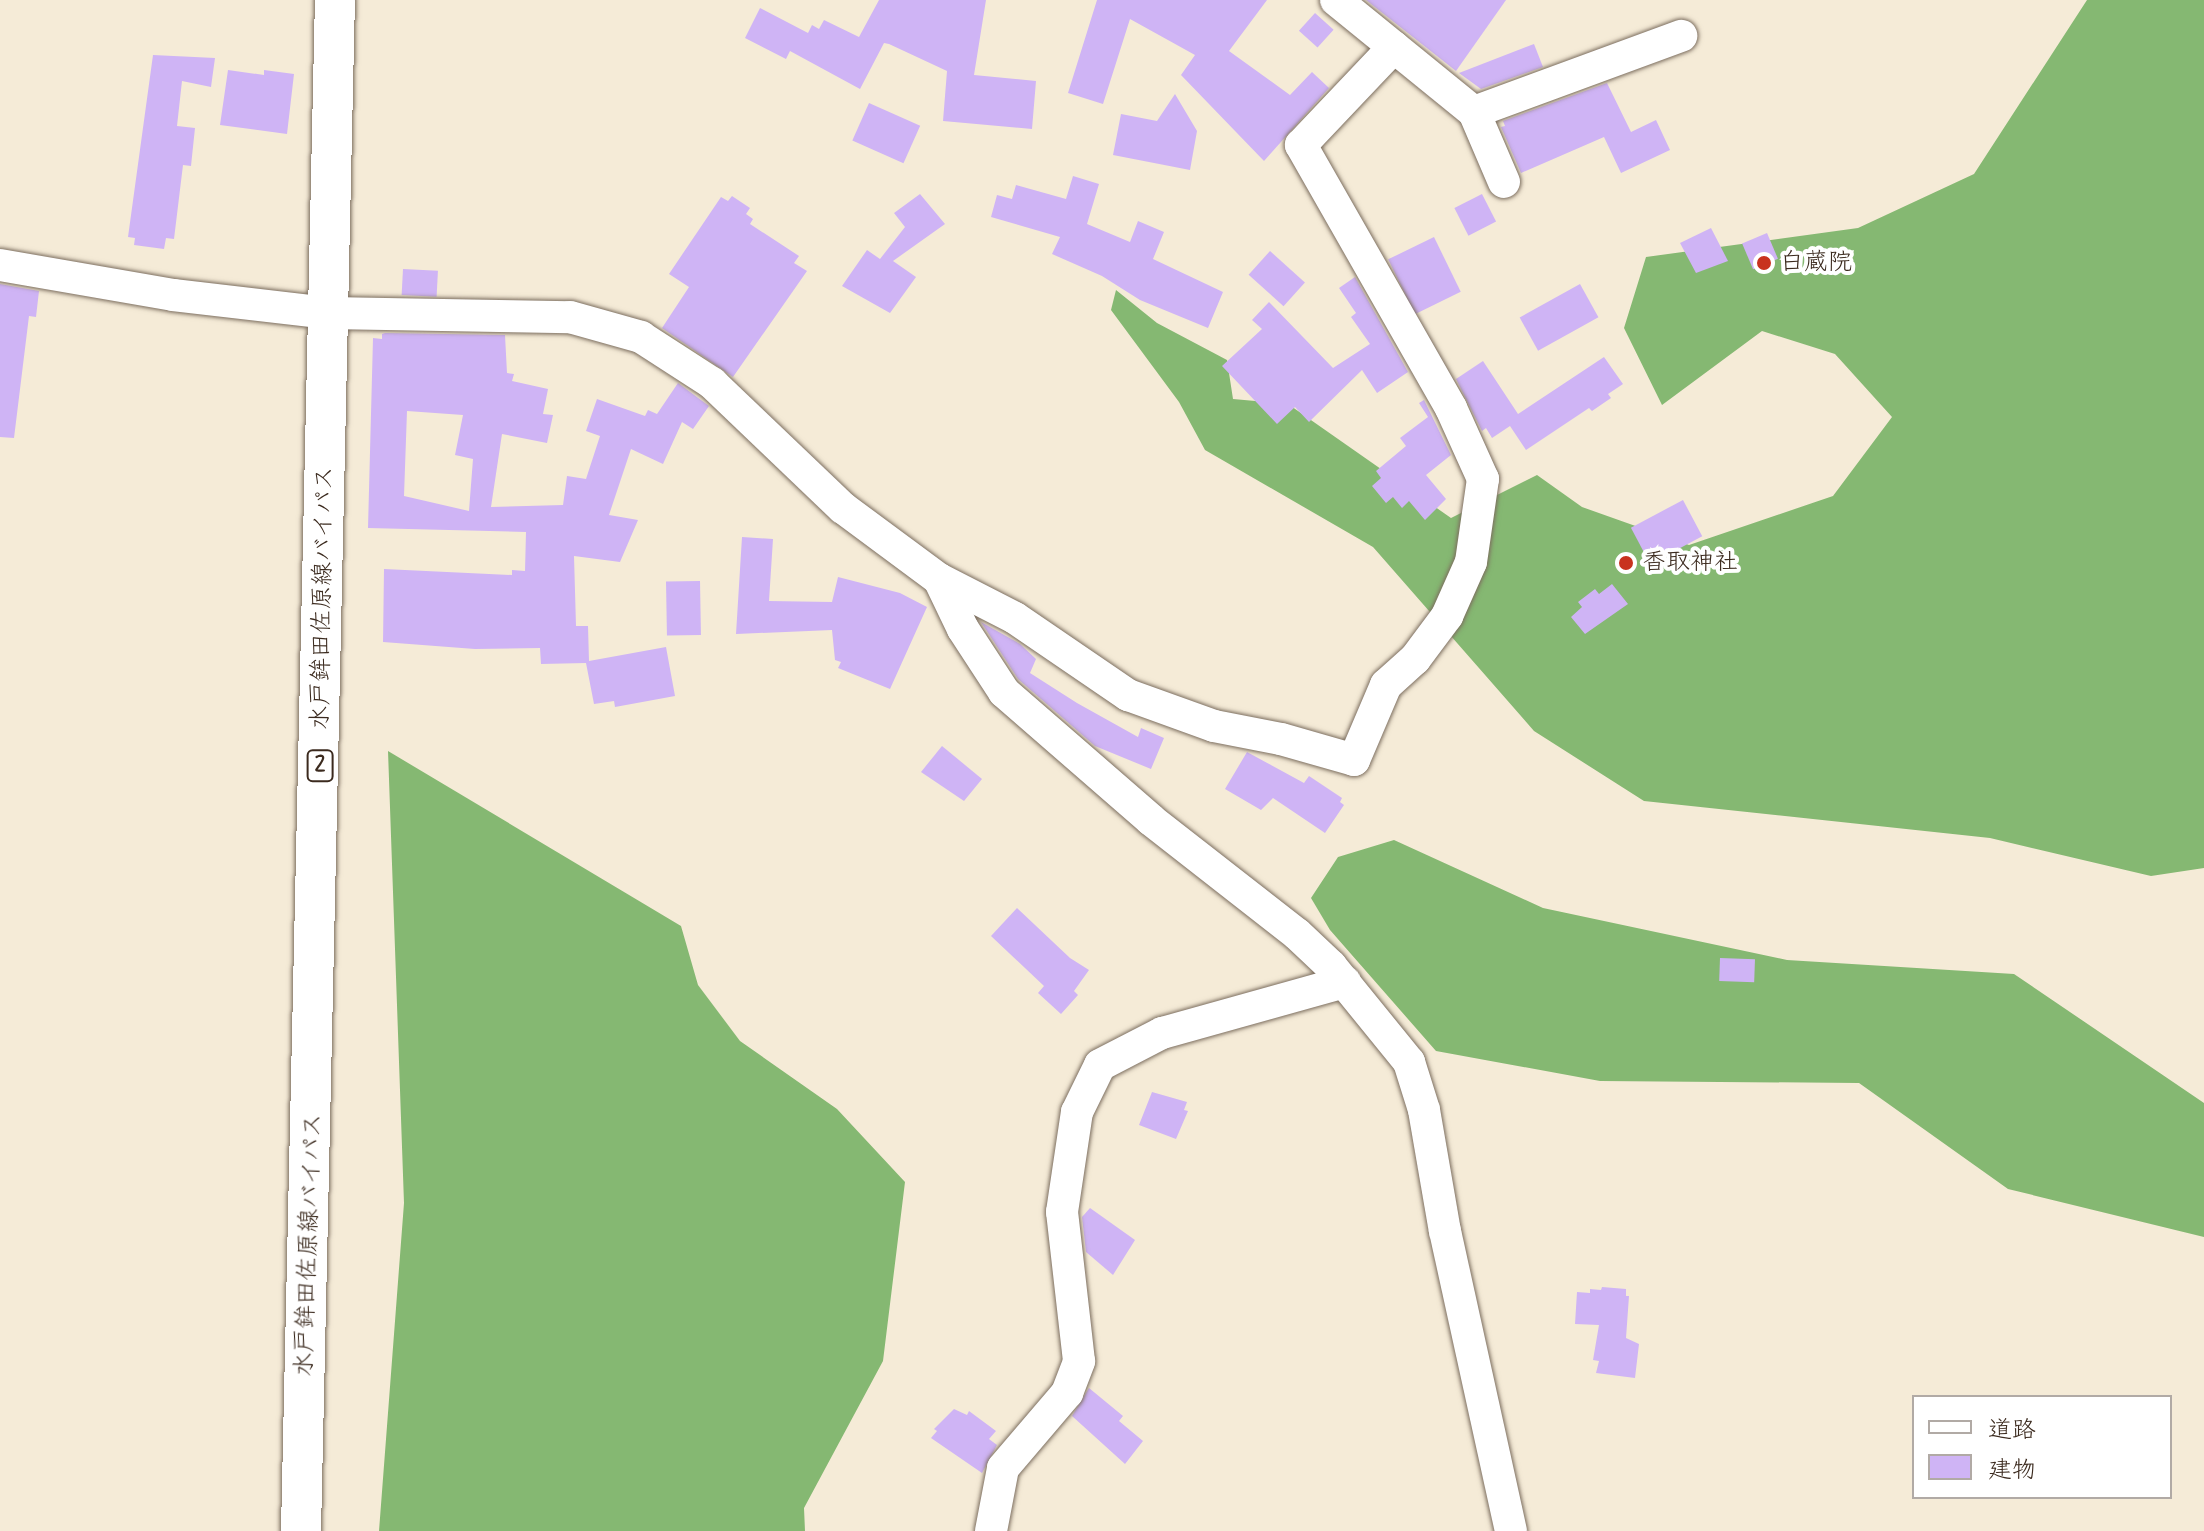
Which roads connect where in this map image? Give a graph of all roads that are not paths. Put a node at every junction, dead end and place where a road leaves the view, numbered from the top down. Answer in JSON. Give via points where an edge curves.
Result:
{"nodes":[{"id":1,"x":335,"y":0,"type":"edge"},
{"id":2,"x":1336,"y":0,"type":"edge"},
{"id":3,"x":1681,"y":36,"type":"dead end"},
{"id":4,"x":1394,"y":47,"type":"junction"},
{"id":5,"x":1474,"y":112,"type":"junction"},
{"id":6,"x":1504,"y":182,"type":"dead end"},
{"id":7,"x":0,"y":265,"type":"edge"},
{"id":8,"x":329,"y":313,"type":"junction"},
{"id":9,"x":939,"y":579,"type":"junction"},
{"id":10,"x":1345,"y":982,"type":"junction"},
{"id":11,"x":301,"y":1531,"type":"edge"},
{"id":12,"x":991,"y":1531,"type":"edge"},
{"id":13,"x":1511,"y":1531,"type":"edge"}],
"edges":[{"from":1,"to":8,"type":"main road","name":"水戸鉾田佐原線バイパス","number":"2"},
{"from":2,"to":4,"type":"street"},
{"from":3,"to":5,"type":"street"},
{"from":4,"to":5,"type":"street"},
{"from":4,"to":9,"type":"street","via":[[1301,145],[1451,408],[1483,479],[1471,562],[1447,616],[1415,659],[1386,685],[1354,760],[1214,726],[1128,695],[1015,618]]},
{"from":5,"to":6,"type":"street"},
{"from":7,"to":8,"type":"street","via":[[173,295]]},
{"from":8,"to":9,"type":"street","via":[[570,317],[641,337],[712,383],[843,508]]},
{"from":8,"to":11,"type":"main road","name":"水戸鉾田佐原線バイパス","number":"2"},
{"from":9,"to":10,"type":"street","via":[[963,629],[1004,692],[1151,820],[1297,934]]},
{"from":10,"to":12,"type":"street","via":[[1162,1033],[1100,1065],[1077,1112],[1062,1212],[1079,1361],[1067,1393],[1003,1468]]},
{"from":10,"to":13,"type":"street","via":[[1397,1044],[1417,1082]]}]}
